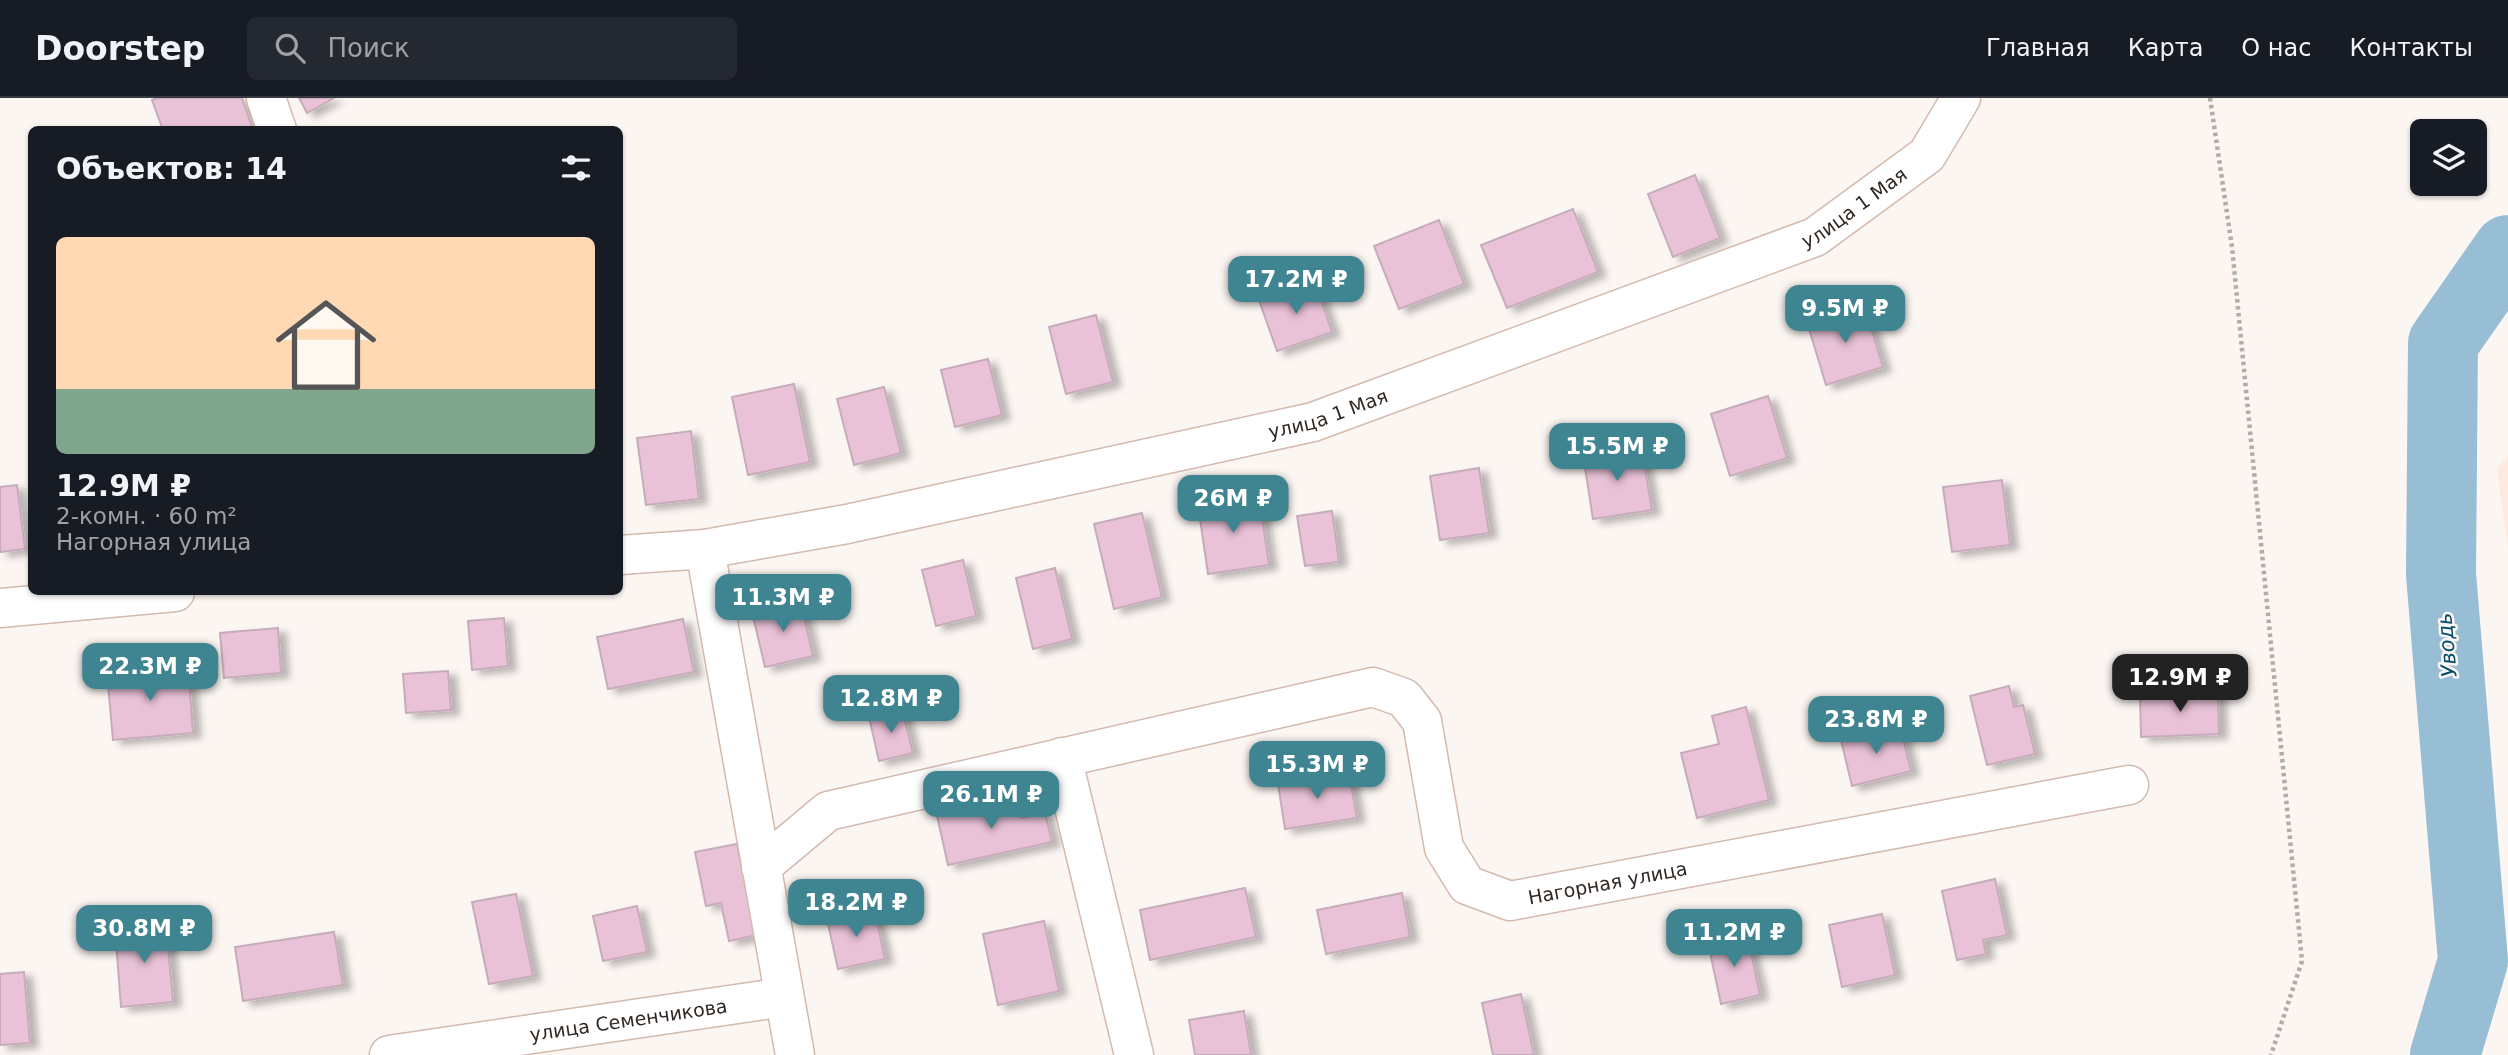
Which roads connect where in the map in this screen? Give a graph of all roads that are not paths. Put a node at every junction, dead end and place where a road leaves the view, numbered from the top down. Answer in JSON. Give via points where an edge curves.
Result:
{"nodes":[{"id":1,"x":266,"y":98,"type":"edge"},
{"id":2,"x":1961,"y":98,"type":"edge"},
{"id":3,"x":276,"y":126,"type":"edge"},
{"id":4,"x":705,"y":549,"type":"junction"},
{"id":5,"x":623,"y":555,"type":"edge"},
{"id":6,"x":142,"y":595,"type":"edge"},
{"id":7,"x":0,"y":608,"type":"edge"},
{"id":8,"x":1062,"y":757,"type":"junction"},
{"id":9,"x":2129,"y":785,"type":"dead end"},
{"id":10,"x":761,"y":867,"type":"junction"},
{"id":11,"x":784,"y":997,"type":"junction"},
{"id":12,"x":389,"y":1055,"type":"edge"},
{"id":13,"x":795,"y":1055,"type":"edge"},
{"id":14,"x":1135,"y":1055,"type":"edge"}],
"edges":[{"from":1,"to":3,"type":"street"},
{"from":2,"to":4,"type":"street","name":"улица 1 Мая","via":[[1927,155],[1815,237],[1313,422],[846,524]]},
{"from":4,"to":5,"type":"street","name":"улица 1 Мая"},
{"from":4,"to":10,"type":"street"},
{"from":6,"to":7,"type":"street"},
{"from":8,"to":9,"type":"street","name":"Нагорная улица","via":[[1373,687],[1404,698],[1422,721],[1444,848],[1461,876],[1467,885],[1510,901]]},
{"from":8,"to":10,"type":"street","name":"Нагорная улица","via":[[828,811]]},
{"from":8,"to":14,"type":"street"},
{"from":10,"to":11,"type":"street"},
{"from":11,"to":12,"type":"street","name":"улица Семенчикова"},
{"from":11,"to":13,"type":"street"}]}
